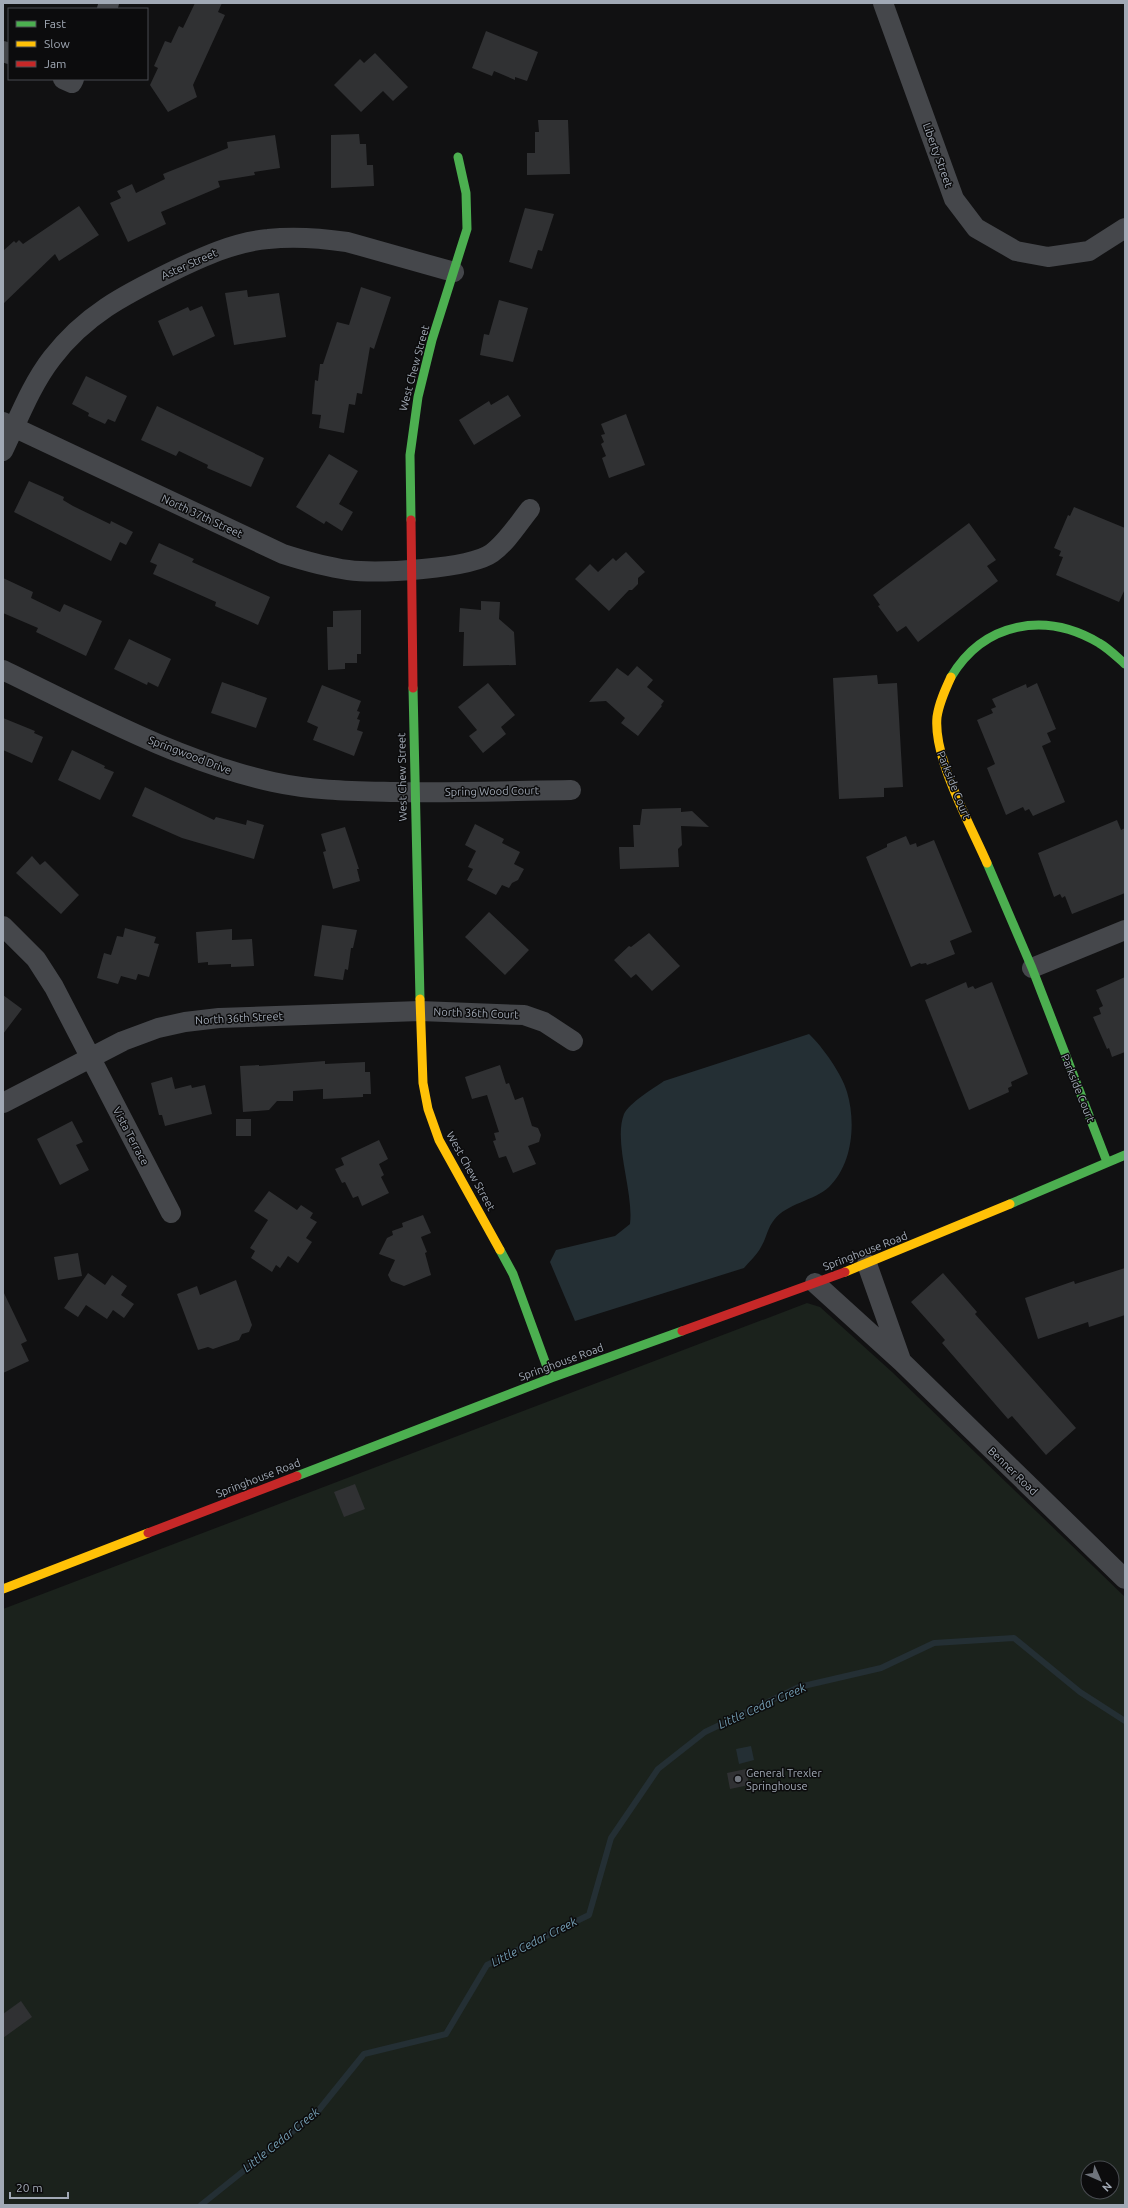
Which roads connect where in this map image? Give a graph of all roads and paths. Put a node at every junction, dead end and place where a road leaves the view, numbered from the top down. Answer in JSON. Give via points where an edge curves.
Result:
{"nodes":[{"id":1,"x":883,"y":3,"type":"edge"},
{"id":2,"x":458,"y":157,"type":"dead end"},
{"id":3,"x":1125,"y":228,"type":"edge"},
{"id":4,"x":454,"y":272,"type":"junction"},
{"id":5,"x":9,"y":424,"type":"edge"},
{"id":6,"x":3,"y":451,"type":"edge"},
{"id":7,"x":530,"y":509,"type":"dead end"},
{"id":8,"x":411,"y":569,"type":"junction"},
{"id":9,"x":1125,"y":664,"type":"edge"},
{"id":10,"x":3,"y":670,"type":"edge"},
{"id":11,"x":571,"y":790,"type":"dead end"},
{"id":12,"x":414,"y":792,"type":"junction"},
{"id":13,"x":3,"y":926,"type":"edge"},
{"id":14,"x":1125,"y":930,"type":"edge"},
{"id":15,"x":1032,"y":968,"type":"junction"},
{"id":16,"x":420,"y":1011,"type":"junction"},
{"id":17,"x":573,"y":1041,"type":"dead end"},
{"id":18,"x":90,"y":1059,"type":"junction"},
{"id":19,"x":3,"y":1103,"type":"edge"},
{"id":20,"x":1125,"y":1155,"type":"edge"},
{"id":21,"x":1107,"y":1162,"type":"junction"},
{"id":22,"x":171,"y":1212,"type":"dead end"},
{"id":23,"x":867,"y":1264,"type":"junction"},
{"id":24,"x":815,"y":1283,"type":"junction"},
{"id":25,"x":902,"y":1362,"type":"junction"},
{"id":26,"x":551,"y":1378,"type":"junction"},
{"id":27,"x":1125,"y":1579,"type":"edge"},
{"id":28,"x":3,"y":1589,"type":"edge"}],
"edges":[{"from":1,"to":3,"type":"street","name":"Liberty Street","via":[[954,199],[976,228],[1016,251],[1048,257],[1089,251]]},
{"from":2,"to":4,"type":"street","name":"West Chew Street","via":[[467,191],[469,211],[467,229]]},
{"from":4,"to":5,"type":"street","name":"Aster Street","via":[[347,242],[322,238],[267,239],[207,254],[123,295],[96,313],[52,358]]},
{"from":4,"to":8,"type":"street","name":"West Chew Street","via":[[420,382],[412,420]]},
{"from":5,"to":6,"type":"street","name":"Aster Street"},
{"from":5,"to":8,"type":"street","name":"North 37th Street","via":[[284,554],[316,564],[350,570]]},
{"from":7,"to":8,"type":"street","name":"North 37th Street","via":[[509,537],[492,554],[471,561]]},
{"from":8,"to":12,"type":"street","name":"West Chew Street"},
{"from":9,"to":15,"type":"street","name":"Parkside Court","via":[[1114,652],[1094,638],[1071,628],[1048,624],[1026,625],[1000,633],[971,651],[946,686],[939,707],[937,732],[940,754]]},
{"from":10,"to":12,"type":"street","name":"Springwood Drive","via":[[170,749],[221,768],[273,782],[327,791]]},
{"from":11,"to":12,"type":"street","name":"Spring Wood Court"},
{"from":12,"to":16,"type":"street","name":"West Chew Street"},
{"from":13,"to":18,"type":"street","name":"Vista Terrace","via":[[36,959],[54,987]]},
{"from":14,"to":15,"type":"street"},
{"from":15,"to":21,"type":"street","name":"Parkside Court"},
{"from":16,"to":17,"type":"street","name":"North 36th Court","via":[[524,1015],[544,1022]]},
{"from":16,"to":18,"type":"street","name":"North 36th Street","via":[[219,1018],[186,1022],[158,1028],[123,1041]]},
{"from":16,"to":26,"type":"street","name":"West Chew Street","via":[[423,1083],[430,1115],[439,1140],[513,1274]]},
{"from":18,"to":19,"type":"street","name":"North 36th Street"},
{"from":18,"to":22,"type":"street","name":"Vista Terrace"},
{"from":20,"to":21,"type":"street","name":"Springhouse Road"},
{"from":21,"to":23,"type":"street","name":"Springhouse Road"},
{"from":23,"to":24,"type":"street","name":"Springhouse Road"},
{"from":23,"to":25,"type":"street","name":"Benner Road"},
{"from":24,"to":25,"type":"street","name":"Benner Road"},
{"from":24,"to":26,"type":"street","name":"Springhouse Road"},
{"from":25,"to":27,"type":"street","name":"Benner Road"},
{"from":26,"to":28,"type":"street","name":"Springhouse Road"}]}
